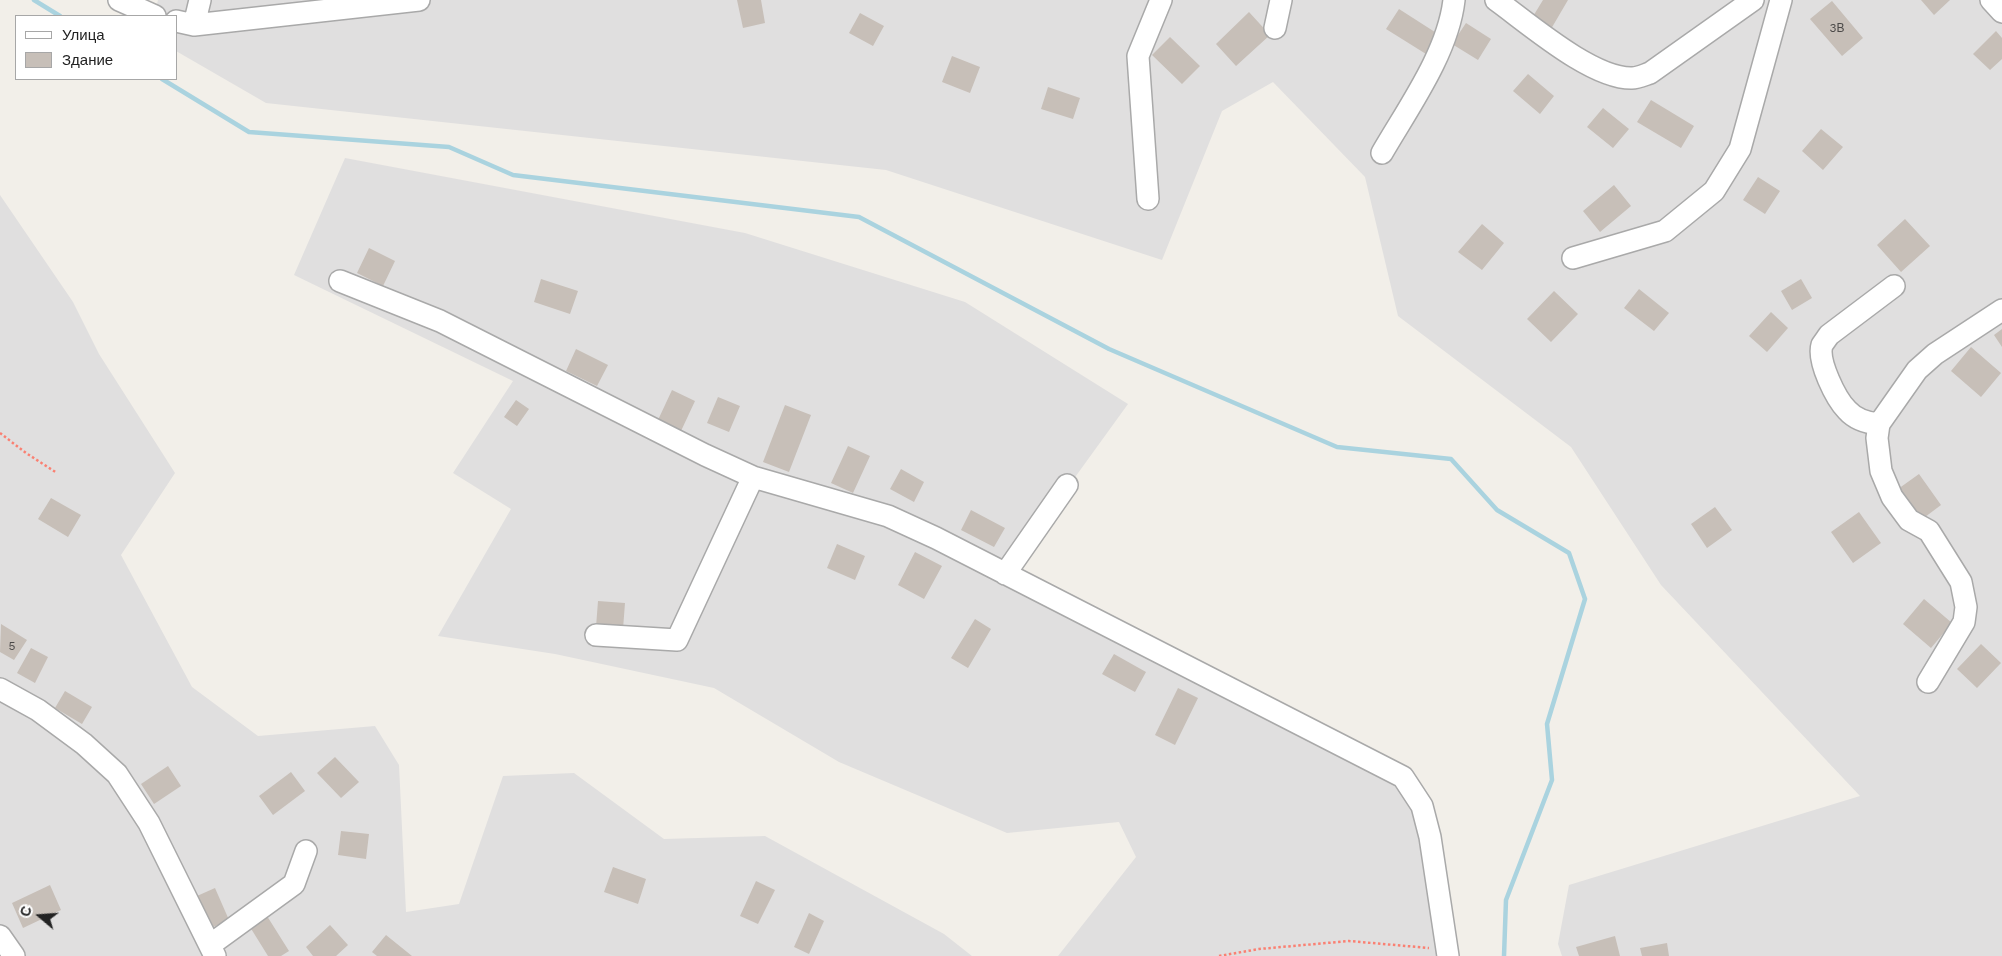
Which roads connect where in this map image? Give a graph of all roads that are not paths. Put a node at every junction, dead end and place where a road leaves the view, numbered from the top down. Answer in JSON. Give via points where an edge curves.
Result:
{"nodes":[{"id":1,"x":119,"y":0,"type":"edge"},
{"id":2,"x":200,"y":0,"type":"edge"},
{"id":3,"x":419,"y":0,"type":"edge"},
{"id":4,"x":1161,"y":0,"type":"edge"},
{"id":5,"x":1281,"y":0,"type":"edge"},
{"id":6,"x":1454,"y":0,"type":"edge"},
{"id":7,"x":1496,"y":0,"type":"edge"},
{"id":8,"x":1753,"y":0,"type":"edge"},
{"id":9,"x":1781,"y":0,"type":"edge"},
{"id":10,"x":1991,"y":0,"type":"edge"},
{"id":11,"x":2002,"y":12,"type":"edge"},
{"id":12,"x":152,"y":15,"type":"edge"},
{"id":13,"x":185,"y":23,"type":"edge"},
{"id":14,"x":1275,"y":28,"type":"dead end"},
{"id":15,"x":1382,"y":153,"type":"dead end"},
{"id":16,"x":1148,"y":198,"type":"dead end"},
{"id":17,"x":1573,"y":258,"type":"dead end"},
{"id":18,"x":340,"y":282,"type":"dead end"},
{"id":19,"x":1894,"y":286,"type":"dead end"},
{"id":20,"x":2002,"y":310,"type":"edge"},
{"id":21,"x":1879,"y":424,"type":"junction"},
{"id":22,"x":753,"y":477,"type":"junction"},
{"id":23,"x":1067,"y":485,"type":"dead end"},
{"id":24,"x":1004,"y":574,"type":"junction"},
{"id":25,"x":596,"y":635,"type":"dead end"},
{"id":26,"x":1928,"y":682,"type":"dead end"},
{"id":27,"x":0,"y":689,"type":"edge"},
{"id":28,"x":306,"y":851,"type":"dead end"},
{"id":29,"x":0,"y":936,"type":"edge"},
{"id":30,"x":213,"y":950,"type":"edge"},
{"id":31,"x":1448,"y":953,"type":"edge"},
{"id":32,"x":14,"y":956,"type":"edge"}],
"edges":[{"from":1,"to":12,"type":"street"},
{"from":2,"to":13,"type":"street"},
{"from":3,"to":13,"type":"street"},
{"from":4,"to":16,"type":"street","via":[[1138,56]]},
{"from":5,"to":14,"type":"street"},
{"from":6,"to":15,"type":"street","via":[[1452,16],[1439,49]]},
{"from":7,"to":8,"type":"street","via":[[1589,65],[1612,75],[1633,78],[1650,73]]},
{"from":9,"to":17,"type":"street","via":[[1740,149],[1714,191],[1664,232]]},
{"from":10,"to":11,"type":"street"},
{"from":18,"to":22,"type":"street","via":[[440,321],[705,456]]},
{"from":19,"to":21,"type":"street","via":[[1828,335],[1822,346],[1821,358],[1827,377],[1846,410],[1859,419]]},
{"from":20,"to":21,"type":"street","via":[[1935,354],[1917,370]]},
{"from":21,"to":26,"type":"street","via":[[1877,452],[1886,485],[1909,520],[1928,531],[1961,582],[1966,597],[1964,622]]},
{"from":22,"to":24,"type":"street","via":[[888,516]]},
{"from":22,"to":25,"type":"street","via":[[677,640]]},
{"from":23,"to":24,"type":"street"},
{"from":24,"to":31,"type":"street","via":[[1403,777],[1422,806],[1430,837]]},
{"from":27,"to":30,"type":"street","via":[[38,710],[84,744],[116,774],[149,823]]},
{"from":28,"to":30,"type":"street","via":[[294,884]]},
{"from":29,"to":32,"type":"street"}]}
